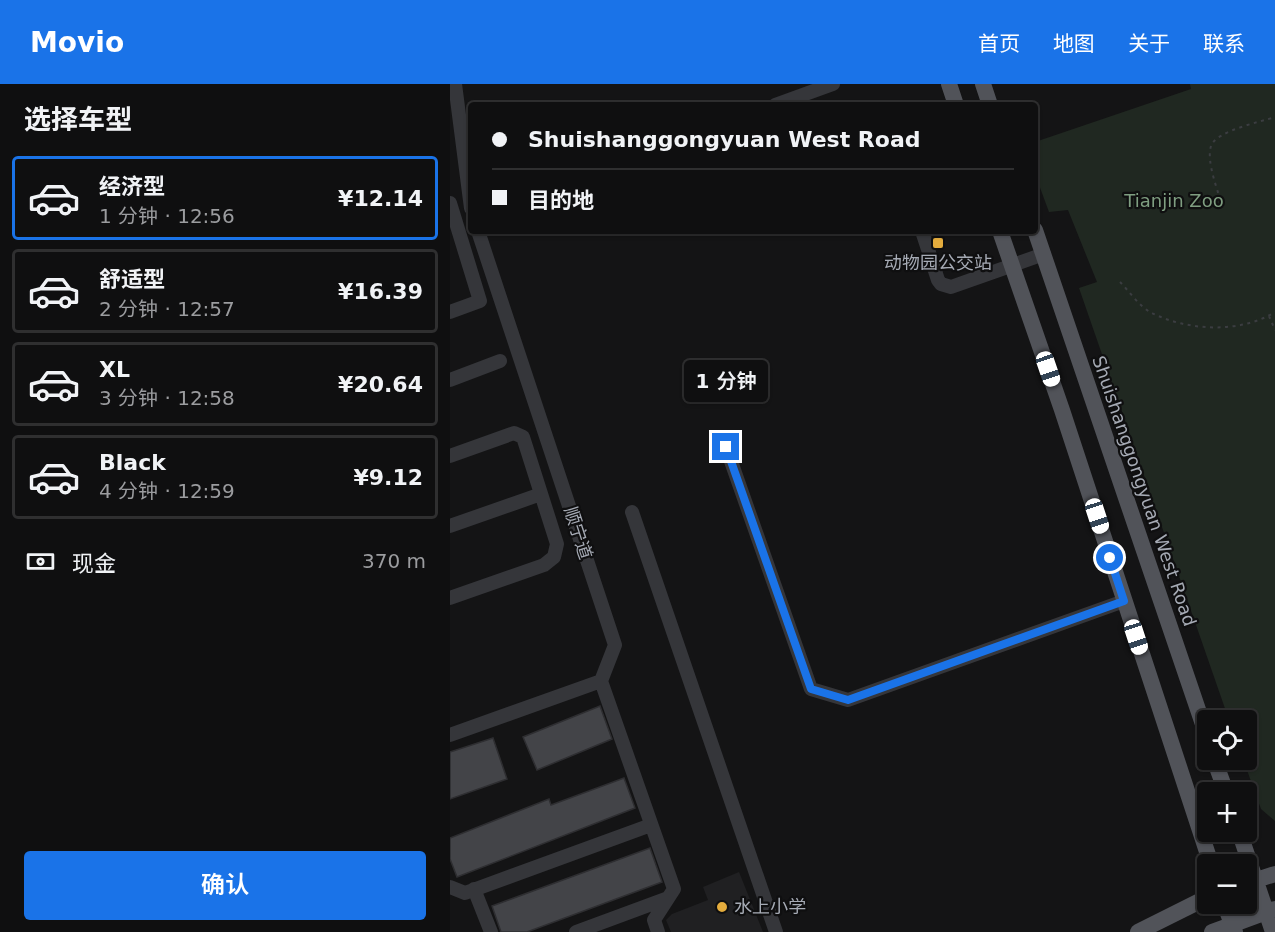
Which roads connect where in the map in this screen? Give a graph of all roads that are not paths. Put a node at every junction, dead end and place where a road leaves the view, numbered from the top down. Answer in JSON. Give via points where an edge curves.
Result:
{"nodes":[{"id":1,"x":454,"y":84,"type":"edge"},
{"id":2,"x":833,"y":84,"type":"edge"},
{"id":3,"x":949,"y":84,"type":"edge"},
{"id":4,"x":982,"y":84,"type":"edge"},
{"id":5,"x":783,"y":102,"type":"edge"},
{"id":6,"x":955,"y":102,"type":"edge"},
{"id":7,"x":989,"y":102,"type":"edge"},
{"id":8,"x":468,"y":186,"type":"edge"},
{"id":9,"x":450,"y":203,"type":"edge"},
{"id":10,"x":479,"y":234,"type":"edge"},
{"id":11,"x":923,"y":234,"type":"edge"},
{"id":12,"x":1001,"y":234,"type":"edge"},
{"id":13,"x":1036,"y":234,"type":"edge"},
{"id":14,"x":455,"y":238,"type":"edge"},
{"id":15,"x":1044,"y":254,"type":"junction"},
{"id":16,"x":1012,"y":266,"type":"junction"},
{"id":17,"x":450,"y":312,"type":"edge"},
{"id":18,"x":500,"y":361,"type":"dead end"},
{"id":19,"x":450,"y":380,"type":"edge"},
{"id":20,"x":726,"y":447,"type":"dead end"},
{"id":21,"x":450,"y":456,"type":"edge"},
{"id":22,"x":540,"y":494,"type":"junction"},
{"id":23,"x":632,"y":512,"type":"dead end"},
{"id":24,"x":450,"y":526,"type":"edge"},
{"id":25,"x":450,"y":598,"type":"edge"},
{"id":26,"x":1124,"y":601,"type":"junction"},
{"id":27,"x":601,"y":681,"type":"junction"},
{"id":28,"x":1198,"y":710,"type":"edge"},
{"id":29,"x":450,"y":735,"type":"edge"},
{"id":30,"x":651,"y":825,"type":"junction"},
{"id":31,"x":1208,"y":854,"type":"edge"},
{"id":32,"x":1275,"y":874,"type":"edge"},
{"id":33,"x":1257,"y":880,"type":"edge"},
{"id":34,"x":450,"y":887,"type":"edge"},
{"id":35,"x":474,"y":889,"type":"junction"},
{"id":36,"x":1257,"y":890,"type":"edge"},
{"id":37,"x":668,"y":898,"type":"junction"},
{"id":38,"x":1197,"y":902,"type":"edge"},
{"id":39,"x":1271,"y":910,"type":"edge"},
{"id":40,"x":1228,"y":914,"type":"edge"},
{"id":41,"x":1234,"y":928,"type":"edge"},
{"id":42,"x":491,"y":932,"type":"edge"},
{"id":43,"x":576,"y":932,"type":"edge"},
{"id":44,"x":658,"y":932,"type":"edge"},
{"id":45,"x":776,"y":932,"type":"edge"},
{"id":46,"x":1138,"y":932,"type":"edge"},
{"id":47,"x":1212,"y":932,"type":"edge"},
{"id":48,"x":1273,"y":932,"type":"edge"}],
"edges":[{"from":1,"to":8,"type":"street"},
{"from":2,"to":5,"type":"street"},
{"from":3,"to":6,"type":"main road"},
{"from":4,"to":7,"type":"main road"},
{"from":9,"to":14,"type":"street"},
{"from":10,"to":27,"type":"street","name":"顺宁道","via":[[615,645]]},
{"from":11,"to":16,"type":"street","via":[[938,280],[946,286]]},
{"from":12,"to":16,"type":"main road"},
{"from":13,"to":15,"type":"main road","name":"Shuishanggongyuan West Road"},
{"from":14,"to":17,"type":"street","via":[[480,301]]},
{"from":15,"to":16,"type":"street"},
{"from":15,"to":28,"type":"main road","name":"Shuishanggongyuan West Road"},
{"from":16,"to":26,"type":"main road"},
{"from":18,"to":19,"type":"street"},
{"from":20,"to":26,"type":"street","via":[[811,689],[848,700]]},
{"from":21,"to":22,"type":"street","via":[[514,433],[523,437]]},
{"from":22,"to":24,"type":"street"},
{"from":22,"to":25,"type":"street","via":[[557,544],[554,557],[544,565]]},
{"from":23,"to":45,"type":"street"},
{"from":26,"to":31,"type":"main road"},
{"from":27,"to":29,"type":"street"},
{"from":27,"to":30,"type":"street"},
{"from":30,"to":35,"type":"street"},
{"from":30,"to":37,"type":"street","via":[[674,889]]},
{"from":32,"to":33,"type":"main road"},
{"from":34,"to":35,"type":"street","via":[[465,893]]},
{"from":35,"to":42,"type":"street"},
{"from":36,"to":39,"type":"main road"},
{"from":37,"to":43,"type":"street"},
{"from":37,"to":44,"type":"street","via":[[654,920]]},
{"from":38,"to":46,"type":"main road"},
{"from":39,"to":41,"type":"main road"},
{"from":39,"to":48,"type":"main road"},
{"from":40,"to":41,"type":"main road"},
{"from":41,"to":47,"type":"main road"}]}
